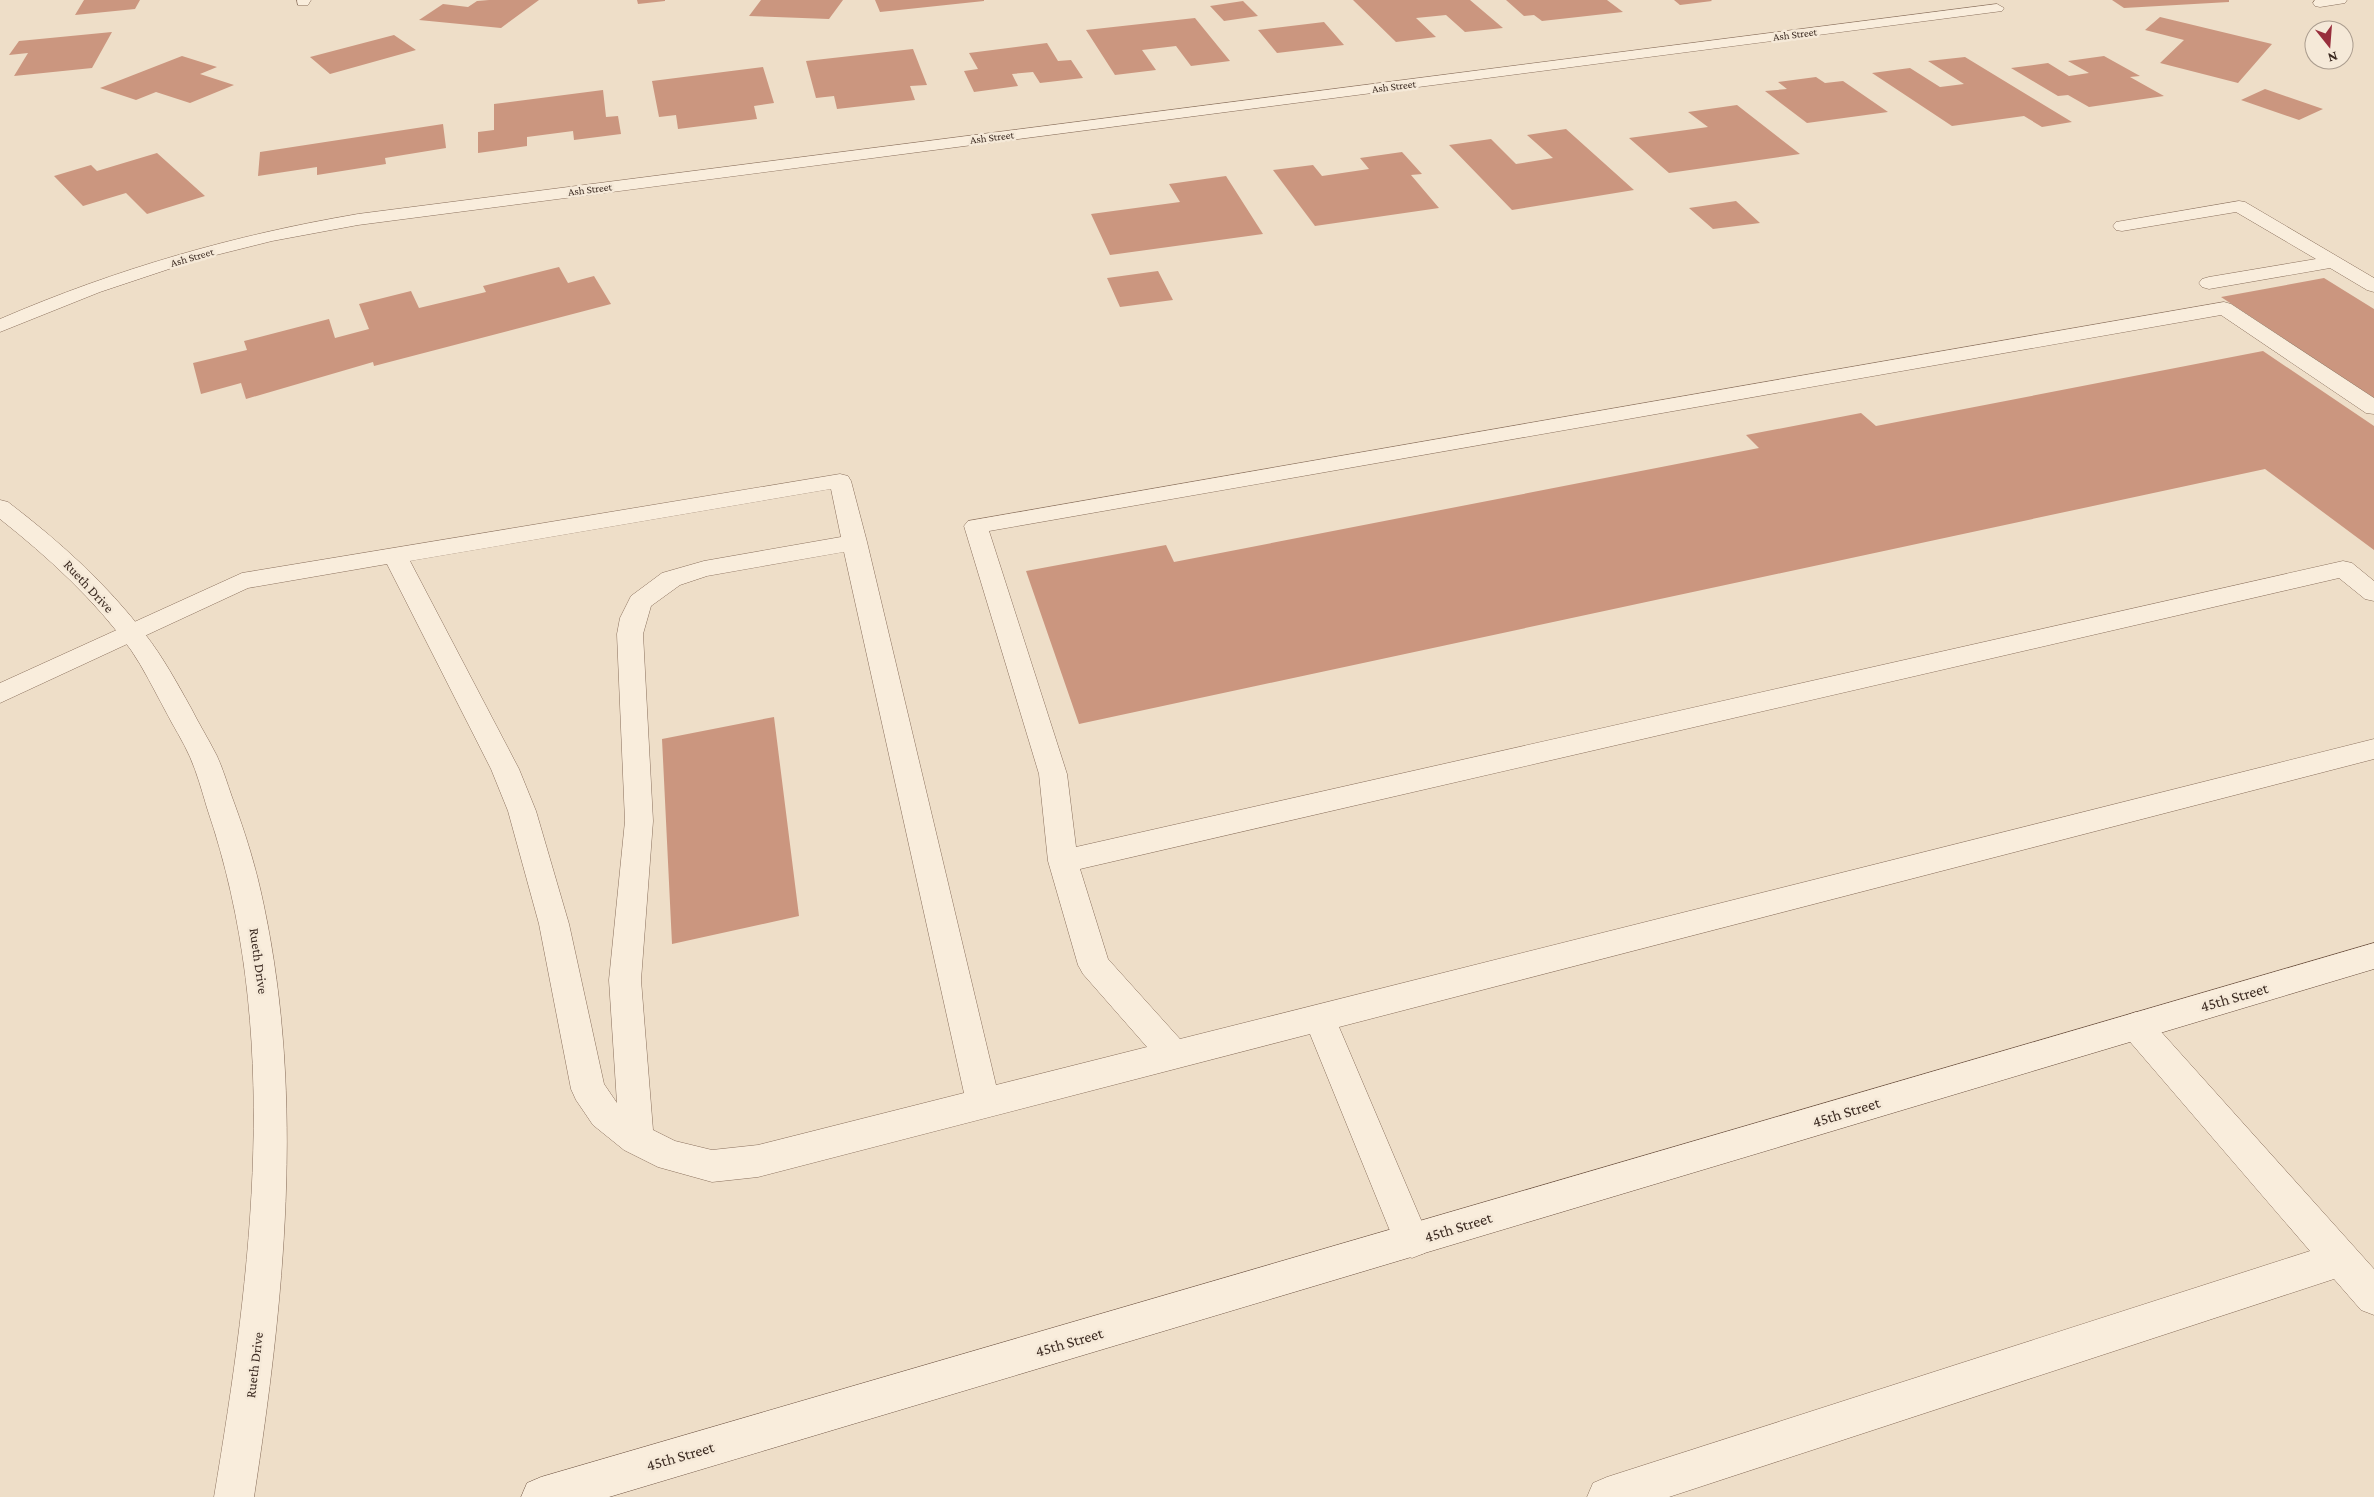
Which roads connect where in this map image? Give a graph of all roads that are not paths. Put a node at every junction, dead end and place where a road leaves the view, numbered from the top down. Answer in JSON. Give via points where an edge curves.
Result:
{"nodes":[{"id":1,"x":1982,"y":0,"type":"edge"},
{"id":2,"x":2340,"y":0,"type":"edge"},
{"id":3,"x":2320,"y":3,"type":"dead end"},
{"id":4,"x":2122,"y":226,"type":"dead end"},
{"id":5,"x":2333,"y":262,"type":"junction"},
{"id":6,"x":2209,"y":283,"type":"dead end"},
{"id":7,"x":2374,"y":286,"type":"edge"},
{"id":8,"x":0,"y":326,"type":"edge"},
{"id":9,"x":2374,"y":408,"type":"edge"},
{"id":10,"x":0,"y":507,"type":"edge"},
{"id":11,"x":855,"y":542,"type":"junction"},
{"id":12,"x":395,"y":556,"type":"junction"},
{"id":13,"x":2374,"y":593,"type":"edge"},
{"id":14,"x":131,"y":633,"type":"junction"},
{"id":15,"x":0,"y":694,"type":"edge"},
{"id":16,"x":2374,"y":749,"type":"edge"},
{"id":17,"x":1063,"y":861,"type":"junction"},
{"id":18,"x":2374,"y":956,"type":"edge"},
{"id":19,"x":1319,"y":1018,"type":"junction"},
{"id":20,"x":2136,"y":1026,"type":"junction"},
{"id":21,"x":1174,"y":1054,"type":"junction"},
{"id":22,"x":983,"y":1102,"type":"junction"},
{"id":23,"x":636,"y":1139,"type":"junction"},
{"id":24,"x":1412,"y":1241,"type":"junction"},
{"id":25,"x":2340,"y":1259,"type":"junction"},
{"id":26,"x":2374,"y":1297,"type":"edge"},
{"id":27,"x":234,"y":1497,"type":"edge"},
{"id":28,"x":540,"y":1497,"type":"edge"},
{"id":29,"x":1607,"y":1497,"type":"edge"}],
"edges":[{"from":1,"to":8,"type":"street","name":"Ash Street","via":[[1997,8],[393,214],[254,240],[183,259],[73,296]]},
{"from":2,"to":3,"type":"street"},
{"from":4,"to":5,"type":"street","via":[[2238,206]]},
{"from":5,"to":6,"type":"street"},
{"from":5,"to":7,"type":"street"},
{"from":9,"to":17,"type":"street","via":[[2224,308],[976,526],[1053,774]]},
{"from":10,"to":14,"type":"street","name":"Rueth Drive","via":[[65,559]]},
{"from":11,"to":12,"type":"street","via":[[840,481]]},
{"from":11,"to":22,"type":"street"},
{"from":11,"to":23,"type":"street","via":[[686,574],[654,590],[640,602],[633,618],[630,634],[638,820],[625,980]]},
{"from":12,"to":14,"type":"street","via":[[242,581]]},
{"from":12,"to":23,"type":"street","via":[[500,760],[522,811],[554,924],[588,1089],[605,1114]]},
{"from":13,"to":17,"type":"street","via":[[2343,569]]},
{"from":14,"to":15,"type":"street"},
{"from":14,"to":27,"type":"street","name":"Rueth Drive","via":[[178,704],[221,798],[253,912],[263,977],[269,1068],[267,1215],[262,1296],[247,1422]]},
{"from":16,"to":19,"type":"street"},
{"from":17,"to":21,"type":"street","via":[[1094,965]]},
{"from":18,"to":20,"type":"street","name":"45th Street"},
{"from":19,"to":21,"type":"street"},
{"from":19,"to":24,"type":"street"},
{"from":20,"to":24,"type":"street","name":"45th Street"},
{"from":20,"to":25,"type":"street"},
{"from":21,"to":22,"type":"street"},
{"from":22,"to":23,"type":"street","via":[[758,1161],[712,1166],[670,1156]]},
{"from":24,"to":28,"type":"street","name":"45th Street"},
{"from":25,"to":26,"type":"street"},
{"from":25,"to":29,"type":"street"}]}
